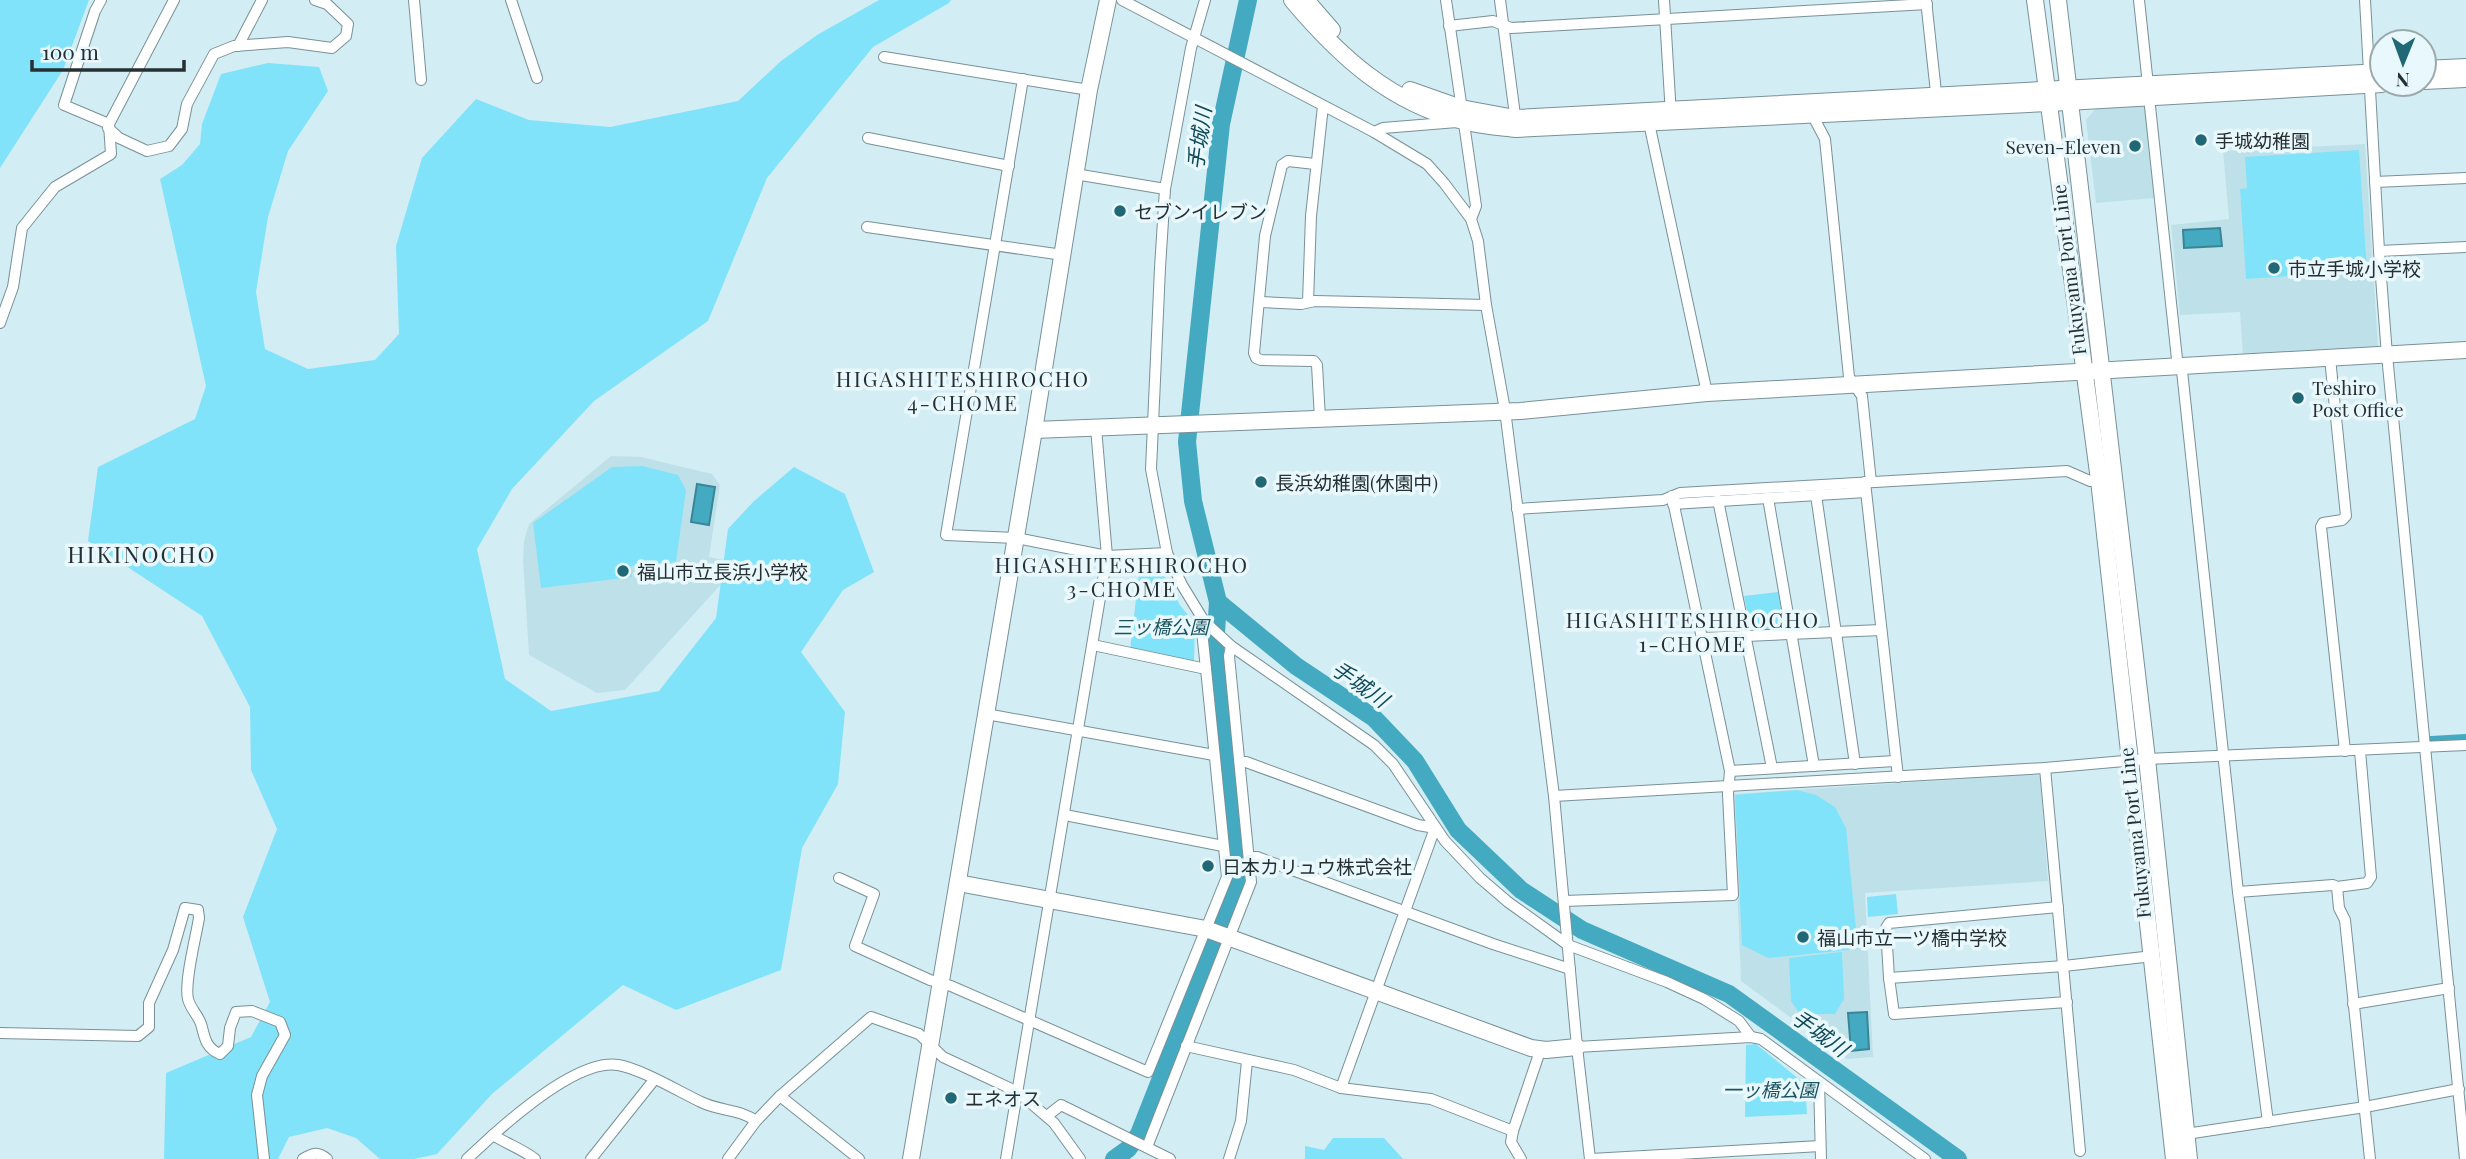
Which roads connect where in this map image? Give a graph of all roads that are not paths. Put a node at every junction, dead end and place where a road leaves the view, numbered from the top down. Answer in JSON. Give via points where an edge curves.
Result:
{"nodes":[{"id":1,"x":101,"y":0,"type":"edge"},
{"id":2,"x":174,"y":0,"type":"edge"},
{"id":3,"x":262,"y":0,"type":"edge"},
{"id":4,"x":315,"y":0,"type":"edge"},
{"id":5,"x":414,"y":0,"type":"edge"},
{"id":6,"x":511,"y":0,"type":"edge"},
{"id":7,"x":1108,"y":0,"type":"edge"},
{"id":8,"x":1122,"y":0,"type":"edge"},
{"id":9,"x":1205,"y":0,"type":"edge"},
{"id":10,"x":1292,"y":0,"type":"edge"},
{"id":11,"x":1446,"y":0,"type":"edge"},
{"id":12,"x":1500,"y":0,"type":"edge"},
{"id":13,"x":1664,"y":0,"type":"edge"},
{"id":14,"x":2058,"y":0,"type":"edge"},
{"id":15,"x":2139,"y":0,"type":"edge"},
{"id":16,"x":2365,"y":0,"type":"edge"},
{"id":17,"x":1926,"y":2,"type":"edge"},
{"id":18,"x":2035,"y":3,"type":"edge"},
{"id":19,"x":1307,"y":7,"type":"edge"},
{"id":20,"x":1664,"y":19,"type":"junction"},
{"id":21,"x":1503,"y":24,"type":"junction"},
{"id":22,"x":1450,"y":26,"type":"junction"},
{"id":23,"x":2369,"y":28,"type":"edge"},
{"id":24,"x":1197,"y":39,"type":"junction"},
{"id":25,"x":237,"y":46,"type":"junction"},
{"id":26,"x":884,"y":57,"type":"dead end"},
{"id":27,"x":2466,"y":67,"type":"edge"},
{"id":28,"x":2438,"y":68,"type":"edge"},
{"id":29,"x":537,"y":78,"type":"dead end"},
{"id":30,"x":2368,"y":78,"type":"edge"},
{"id":31,"x":1023,"y":79,"type":"junction"},
{"id":32,"x":2466,"y":79,"type":"edge"},
{"id":33,"x":421,"y":80,"type":"dead end"},
{"id":34,"x":2438,"y":80,"type":"edge"},
{"id":35,"x":1089,"y":90,"type":"junction"},
{"id":36,"x":2148,"y":91,"type":"junction"},
{"id":37,"x":2068,"y":95,"type":"junction"},
{"id":38,"x":2048,"y":96,"type":"junction"},
{"id":39,"x":2376,"y":98,"type":"edge"},
{"id":40,"x":1937,"y":103,"type":"junction"},
{"id":41,"x":1323,"y":106,"type":"junction"},
{"id":42,"x":1816,"y":114,"type":"junction"},
{"id":43,"x":1462,"y":115,"type":"junction"},
{"id":44,"x":1671,"y":116,"type":"junction"},
{"id":45,"x":1649,"y":123,"type":"junction"},
{"id":46,"x":1516,"y":124,"type":"junction"},
{"id":47,"x":109,"y":126,"type":"junction"},
{"id":48,"x":1374,"y":132,"type":"junction"},
{"id":49,"x":868,"y":138,"type":"dead end"},
{"id":50,"x":1315,"y":164,"type":"junction"},
{"id":51,"x":1009,"y":166,"type":"junction"},
{"id":52,"x":1075,"y":174,"type":"junction"},
{"id":53,"x":2466,"y":178,"type":"edge"},
{"id":54,"x":2375,"y":182,"type":"junction"},
{"id":55,"x":1165,"y":189,"type":"junction"},
{"id":56,"x":1471,"y":219,"type":"junction"},
{"id":57,"x":867,"y":227,"type":"dead end"},
{"id":58,"x":996,"y":245,"type":"junction"},
{"id":59,"x":2466,"y":247,"type":"edge"},
{"id":60,"x":2379,"y":251,"type":"junction"},
{"id":61,"x":1063,"y":255,"type":"junction"},
{"id":62,"x":1260,"y":302,"type":"junction"},
{"id":63,"x":1308,"y":302,"type":"junction"},
{"id":64,"x":1486,"y":305,"type":"junction"},
{"id":65,"x":0,"y":323,"type":"edge"},
{"id":66,"x":2466,"y":350,"type":"edge"},
{"id":67,"x":2387,"y":355,"type":"junction"},
{"id":68,"x":2330,"y":358,"type":"junction"},
{"id":69,"x":2180,"y":366,"type":"junction"},
{"id":70,"x":2093,"y":370,"type":"junction"},
{"id":71,"x":1855,"y":385,"type":"junction"},
{"id":72,"x":1707,"y":393,"type":"junction"},
{"id":73,"x":1505,"y":410,"type":"junction"},
{"id":74,"x":1320,"y":419,"type":"junction"},
{"id":75,"x":1154,"y":425,"type":"junction"},
{"id":76,"x":1096,"y":428,"type":"junction"},
{"id":77,"x":1034,"y":430,"type":"junction"},
{"id":78,"x":2099,"y":480,"type":"junction"},
{"id":79,"x":1867,"y":485,"type":"junction"},
{"id":80,"x":1816,"y":495,"type":"junction"},
{"id":81,"x":1768,"y":498,"type":"junction"},
{"id":82,"x":1673,"y":500,"type":"junction"},
{"id":83,"x":1718,"y":500,"type":"junction"},
{"id":84,"x":1517,"y":509,"type":"junction"},
{"id":85,"x":1016,"y":538,"type":"junction"},
{"id":86,"x":1167,"y":553,"type":"junction"},
{"id":87,"x":1107,"y":556,"type":"junction"},
{"id":88,"x":1205,"y":622,"type":"junction"},
{"id":89,"x":1881,"y":630,"type":"junction"},
{"id":90,"x":1836,"y":633,"type":"junction"},
{"id":91,"x":1791,"y":634,"type":"junction"},
{"id":92,"x":1746,"y":636,"type":"junction"},
{"id":93,"x":1702,"y":638,"type":"junction"},
{"id":94,"x":1228,"y":643,"type":"junction"},
{"id":95,"x":1093,"y":645,"type":"junction"},
{"id":96,"x":1206,"y":669,"type":"junction"},
{"id":97,"x":986,"y":714,"type":"junction"},
{"id":98,"x":1079,"y":730,"type":"junction"},
{"id":99,"x":2466,"y":745,"type":"edge"},
{"id":100,"x":2425,"y":747,"type":"junction"},
{"id":101,"x":2345,"y":751,"type":"junction"},
{"id":102,"x":2360,"y":751,"type":"junction"},
{"id":103,"x":1214,"y":755,"type":"junction"},
{"id":104,"x":2224,"y":757,"type":"junction"},
{"id":105,"x":2147,"y":759,"type":"junction"},
{"id":106,"x":2129,"y":760,"type":"junction"},
{"id":107,"x":1895,"y":761,"type":"junction"},
{"id":108,"x":1240,"y":762,"type":"junction"},
{"id":109,"x":1855,"y":764,"type":"junction"},
{"id":110,"x":1814,"y":766,"type":"junction"},
{"id":111,"x":1772,"y":768,"type":"junction"},
{"id":112,"x":2045,"y":768,"type":"junction"},
{"id":113,"x":1730,"y":771,"type":"junction"},
{"id":114,"x":1898,"y":777,"type":"junction"},
{"id":115,"x":1730,"y":786,"type":"junction"},
{"id":116,"x":1554,"y":796,"type":"junction"},
{"id":117,"x":1065,"y":815,"type":"junction"},
{"id":118,"x":1435,"y":828,"type":"junction"},
{"id":119,"x":1223,"y":846,"type":"junction"},
{"id":120,"x":1249,"y":857,"type":"junction"},
{"id":121,"x":839,"y":878,"type":"dead end"},
{"id":122,"x":958,"y":883,"type":"junction"},
{"id":123,"x":2337,"y":887,"type":"junction"},
{"id":124,"x":2238,"y":892,"type":"junction"},
{"id":125,"x":1050,"y":900,"type":"junction"},
{"id":126,"x":1564,"y":904,"type":"junction"},
{"id":127,"x":2058,"y":907,"type":"junction"},
{"id":128,"x":1405,"y":912,"type":"junction"},
{"id":129,"x":1218,"y":934,"type":"junction"},
{"id":130,"x":1567,"y":941,"type":"junction"},
{"id":131,"x":2153,"y":956,"type":"junction"},
{"id":132,"x":2064,"y":966,"type":"junction"},
{"id":133,"x":1570,"y":969,"type":"junction"},
{"id":134,"x":1889,"y":978,"type":"junction"},
{"id":135,"x":941,"y":983,"type":"junction"},
{"id":136,"x":2449,"y":988,"type":"junction"},
{"id":137,"x":1376,"y":992,"type":"junction"},
{"id":138,"x":2067,"y":1002,"type":"junction"},
{"id":139,"x":2353,"y":1004,"type":"junction"},
{"id":140,"x":1030,"y":1020,"type":"junction"},
{"id":141,"x":0,"y":1033,"type":"edge"},
{"id":142,"x":1751,"y":1037,"type":"junction"},
{"id":143,"x":930,"y":1045,"type":"junction"},
{"id":144,"x":1186,"y":1046,"type":"junction"},
{"id":145,"x":1577,"y":1047,"type":"junction"},
{"id":146,"x":1539,"y":1050,"type":"junction"},
{"id":147,"x":1247,"y":1061,"type":"junction"},
{"id":148,"x":654,"y":1080,"type":"junction"},
{"id":149,"x":1819,"y":1082,"type":"junction"},
{"id":150,"x":1341,"y":1088,"type":"junction"},
{"id":151,"x":2459,"y":1089,"type":"junction"},
{"id":152,"x":1018,"y":1092,"type":"junction"},
{"id":153,"x":780,"y":1096,"type":"junction"},
{"id":154,"x":2365,"y":1107,"type":"junction"},
{"id":155,"x":1047,"y":1116,"type":"junction"},
{"id":156,"x":757,"y":1121,"type":"junction"},
{"id":157,"x":2269,"y":1122,"type":"junction"},
{"id":158,"x":1513,"y":1130,"type":"junction"},
{"id":159,"x":2186,"y":1134,"type":"junction"},
{"id":160,"x":493,"y":1135,"type":"junction"},
{"id":161,"x":1144,"y":1145,"type":"junction"},
{"id":162,"x":1821,"y":1146,"type":"junction"},
{"id":163,"x":2080,"y":1151,"type":"dead end"},
{"id":164,"x":264,"y":1159,"type":"edge"},
{"id":165,"x":303,"y":1159,"type":"edge"},
{"id":166,"x":327,"y":1159,"type":"edge"},
{"id":167,"x":467,"y":1159,"type":"edge"},
{"id":168,"x":535,"y":1159,"type":"edge"},
{"id":169,"x":592,"y":1159,"type":"edge"},
{"id":170,"x":728,"y":1159,"type":"edge"},
{"id":171,"x":859,"y":1159,"type":"edge"},
{"id":172,"x":911,"y":1159,"type":"edge"},
{"id":173,"x":1006,"y":1159,"type":"edge"},
{"id":174,"x":1080,"y":1159,"type":"edge"},
{"id":175,"x":1170,"y":1159,"type":"edge"},
{"id":176,"x":1229,"y":1159,"type":"edge"},
{"id":177,"x":1521,"y":1159,"type":"edge"},
{"id":178,"x":1591,"y":1159,"type":"edge"},
{"id":179,"x":1821,"y":1159,"type":"edge"},
{"id":180,"x":1925,"y":1159,"type":"edge"},
{"id":181,"x":2174,"y":1159,"type":"edge"},
{"id":182,"x":2189,"y":1159,"type":"edge"},
{"id":183,"x":2370,"y":1159,"type":"edge"},
{"id":184,"x":2465,"y":1159,"type":"edge"}],
"edges":[{"from":1,"to":47,"type":"street","via":[[64,105]]},
{"from":2,"to":47,"type":"street"},
{"from":3,"to":25,"type":"street"},
{"from":4,"to":25,"type":"street","via":[[327,4],[348,24],[346,36],[332,48],[288,42]]},
{"from":5,"to":33,"type":"street"},
{"from":6,"to":29,"type":"street"},
{"from":7,"to":35,"type":"street"},
{"from":8,"to":24,"type":"street"},
{"from":9,"to":24,"type":"street"},
{"from":10,"to":19,"type":"street"},
{"from":11,"to":22,"type":"street"},
{"from":12,"to":21,"type":"street"},
{"from":13,"to":20,"type":"street"},
{"from":14,"to":37,"type":"street","name":"Fukuyama Port Line"},
{"from":15,"to":36,"type":"street"},
{"from":16,"to":23,"type":"street"},
{"from":17,"to":20,"type":"street"},
{"from":17,"to":40,"type":"street"},
{"from":18,"to":38,"type":"street","name":"Fukuyama Port Line"},
{"from":19,"to":43,"type":"street","via":[[1340,54],[1374,82],[1416,104]]},
{"from":20,"to":21,"type":"street","via":[[1511,28]]},
{"from":20,"to":44,"type":"street"},
{"from":21,"to":22,"type":"street"},
{"from":21,"to":46,"type":"street"},
{"from":22,"to":43,"type":"street"},
{"from":24,"to":41,"type":"street"},
{"from":24,"to":55,"type":"street"},
{"from":25,"to":47,"type":"street","via":[[214,54],[187,104],[182,129],[169,146],[147,151],[120,138]]},
{"from":26,"to":31,"type":"street"},
{"from":27,"to":28,"type":"street"},
{"from":30,"to":36,"type":"street"},
{"from":31,"to":35,"type":"street"},
{"from":31,"to":51,"type":"street"},
{"from":32,"to":34,"type":"street"},
{"from":35,"to":52,"type":"street"},
{"from":36,"to":37,"type":"street"},
{"from":36,"to":69,"type":"street"},
{"from":37,"to":38,"type":"street"},
{"from":37,"to":70,"type":"street","name":"Fukuyama Port Line"},
{"from":38,"to":40,"type":"street"},
{"from":38,"to":70,"type":"street","name":"Fukuyama Port Line"},
{"from":39,"to":54,"type":"street"},
{"from":40,"to":42,"type":"street"},
{"from":40,"to":44,"type":"street"},
{"from":41,"to":48,"type":"street"},
{"from":41,"to":50,"type":"street"},
{"from":42,"to":44,"type":"street"},
{"from":42,"to":71,"type":"street","via":[[1825,139],[1849,377]]},
{"from":43,"to":46,"type":"street"},
{"from":43,"to":48,"type":"street"},
{"from":43,"to":56,"type":"street","via":[[1476,206]]},
{"from":44,"to":45,"type":"street"},
{"from":44,"to":46,"type":"street"},
{"from":45,"to":46,"type":"street"},
{"from":45,"to":72,"type":"street"},
{"from":47,"to":65,"type":"street","via":[[111,154],[55,187],[22,228],[13,287]]},
{"from":48,"to":56,"type":"street","via":[[1427,164]]},
{"from":49,"to":51,"type":"street"},
{"from":50,"to":62,"type":"street","via":[[1288,161],[1282,165],[1265,236]]},
{"from":50,"to":63,"type":"street"},
{"from":51,"to":58,"type":"street"},
{"from":52,"to":55,"type":"street"},
{"from":52,"to":61,"type":"street"},
{"from":53,"to":54,"type":"street"},
{"from":54,"to":60,"type":"street"},
{"from":55,"to":75,"type":"street"},
{"from":56,"to":64,"type":"street"},
{"from":57,"to":58,"type":"street"},
{"from":58,"to":61,"type":"street"},
{"from":58,"to":85,"type":"street","via":[[946,535]]},
{"from":59,"to":60,"type":"street"},
{"from":60,"to":67,"type":"street"},
{"from":61,"to":77,"type":"street"},
{"from":62,"to":63,"type":"street"},
{"from":62,"to":74,"type":"street","via":[[1256,358],[1314,361]]},
{"from":63,"to":64,"type":"street"},
{"from":64,"to":73,"type":"street"},
{"from":66,"to":67,"type":"street"},
{"from":67,"to":68,"type":"street"},
{"from":67,"to":100,"type":"street"},
{"from":68,"to":69,"type":"street"},
{"from":68,"to":101,"type":"street","via":[[2346,516],[2321,527]]},
{"from":69,"to":70,"type":"street"},
{"from":69,"to":104,"type":"street"},
{"from":70,"to":71,"type":"street"},
{"from":70,"to":78,"type":"street","name":"Fukuyama Port Line"},
{"from":70,"to":105,"type":"street","name":"Fukuyama Port Line"},
{"from":71,"to":72,"type":"street"},
{"from":71,"to":79,"type":"street","via":[[1862,396]]},
{"from":72,"to":73,"type":"street"},
{"from":73,"to":74,"type":"street"},
{"from":73,"to":84,"type":"street"},
{"from":74,"to":75,"type":"street"},
{"from":75,"to":76,"type":"street"},
{"from":75,"to":86,"type":"street","via":[[1151,469]]},
{"from":76,"to":77,"type":"street"},
{"from":76,"to":87,"type":"street"},
{"from":77,"to":85,"type":"street"},
{"from":78,"to":79,"type":"street","via":[[2067,471]]},
{"from":78,"to":106,"type":"street","name":"Fukuyama Port Line"},
{"from":79,"to":80,"type":"street"},
{"from":79,"to":82,"type":"street","via":[[1680,493]]},
{"from":79,"to":89,"type":"street"},
{"from":80,"to":81,"type":"street"},
{"from":80,"to":90,"type":"street"},
{"from":81,"to":83,"type":"street"},
{"from":81,"to":91,"type":"street"},
{"from":82,"to":83,"type":"street"},
{"from":82,"to":84,"type":"street"},
{"from":82,"to":93,"type":"street"},
{"from":83,"to":92,"type":"street"},
{"from":84,"to":116,"type":"street"},
{"from":85,"to":87,"type":"street"},
{"from":85,"to":97,"type":"street"},
{"from":86,"to":87,"type":"street"},
{"from":86,"to":88,"type":"street"},
{"from":87,"to":95,"type":"street"},
{"from":88,"to":94,"type":"street"},
{"from":88,"to":96,"type":"street"},
{"from":89,"to":90,"type":"street"},
{"from":89,"to":107,"type":"street"},
{"from":90,"to":91,"type":"street"},
{"from":90,"to":109,"type":"street"},
{"from":91,"to":92,"type":"street"},
{"from":91,"to":110,"type":"street"},
{"from":92,"to":93,"type":"street"},
{"from":92,"to":111,"type":"street"},
{"from":93,"to":113,"type":"street"},
{"from":94,"to":108,"type":"street"},
{"from":94,"to":118,"type":"street","via":[[1374,745]]},
{"from":95,"to":96,"type":"street"},
{"from":95,"to":98,"type":"street"},
{"from":96,"to":103,"type":"street"},
{"from":97,"to":98,"type":"street"},
{"from":97,"to":122,"type":"street"},
{"from":98,"to":103,"type":"street"},
{"from":98,"to":117,"type":"street"},
{"from":99,"to":100,"type":"street"},
{"from":100,"to":102,"type":"street"},
{"from":100,"to":136,"type":"street"},
{"from":101,"to":102,"type":"street"},
{"from":101,"to":104,"type":"street"},
{"from":102,"to":123,"type":"street","via":[[2371,877],[2367,883]]},
{"from":103,"to":119,"type":"street"},
{"from":104,"to":105,"type":"street"},
{"from":104,"to":124,"type":"street"},
{"from":105,"to":106,"type":"street"},
{"from":105,"to":159,"type":"street","name":"Fukuyama Port Line"},
{"from":106,"to":112,"type":"street"},
{"from":106,"to":131,"type":"street","name":"Fukuyama Port Line"},
{"from":107,"to":109,"type":"street"},
{"from":107,"to":114,"type":"street"},
{"from":108,"to":118,"type":"street"},
{"from":108,"to":120,"type":"street"},
{"from":109,"to":110,"type":"street"},
{"from":110,"to":111,"type":"street"},
{"from":111,"to":113,"type":"street"},
{"from":112,"to":114,"type":"street"},
{"from":112,"to":127,"type":"street"},
{"from":113,"to":115,"type":"street"},
{"from":114,"to":115,"type":"street"},
{"from":115,"to":116,"type":"street"},
{"from":115,"to":126,"type":"street","via":[[1733,895]]},
{"from":116,"to":126,"type":"street"},
{"from":117,"to":119,"type":"street"},
{"from":117,"to":125,"type":"street"},
{"from":118,"to":128,"type":"street"},
{"from":118,"to":130,"type":"street","via":[[1508,902]]},
{"from":119,"to":129,"type":"street","via":[[1227,877]]},
{"from":120,"to":128,"type":"street"},
{"from":120,"to":129,"type":"street","via":[[1251,881]]},
{"from":121,"to":135,"type":"street","via":[[874,894],[855,946]]},
{"from":122,"to":125,"type":"street"},
{"from":122,"to":135,"type":"street"},
{"from":123,"to":124,"type":"street"},
{"from":123,"to":139,"type":"street"},
{"from":124,"to":157,"type":"street"},
{"from":125,"to":129,"type":"street"},
{"from":125,"to":140,"type":"street"},
{"from":126,"to":130,"type":"street"},
{"from":127,"to":132,"type":"street"},
{"from":127,"to":134,"type":"street","via":[[1889,923]]},
{"from":128,"to":133,"type":"street"},
{"from":128,"to":137,"type":"street"},
{"from":129,"to":137,"type":"street"},
{"from":129,"to":140,"type":"street","via":[[1148,1072]]},
{"from":129,"to":144,"type":"street"},
{"from":130,"to":133,"type":"street"},
{"from":130,"to":142,"type":"street","via":[[1704,999],[1739,1021]]},
{"from":131,"to":132,"type":"street"},
{"from":131,"to":181,"type":"street","name":"Fukuyama Port Line"},
{"from":132,"to":134,"type":"street"},
{"from":132,"to":138,"type":"street"},
{"from":133,"to":145,"type":"street"},
{"from":134,"to":138,"type":"street","via":[[1894,1014]]},
{"from":135,"to":140,"type":"street"},
{"from":135,"to":143,"type":"street"},
{"from":136,"to":139,"type":"street"},
{"from":136,"to":151,"type":"street"},
{"from":137,"to":146,"type":"street"},
{"from":137,"to":150,"type":"street"},
{"from":138,"to":163,"type":"street"},
{"from":139,"to":154,"type":"street"},
{"from":140,"to":152,"type":"street"},
{"from":141,"to":164,"type":"street","via":[[138,1036],[149,1027],[149,1003],[173,950],[185,908],[198,910],[188,1000],[211,1051],[220,1054],[228,1046],[236,1012],[252,1011],[280,1022],[285,1035],[262,1076],[257,1095]]},
{"from":142,"to":145,"type":"street"},
{"from":142,"to":149,"type":"street"},
{"from":143,"to":152,"type":"street","via":[[943,1057]]},
{"from":143,"to":153,"type":"street","via":[[919,1034],[871,1017]]},
{"from":143,"to":172,"type":"street"},
{"from":144,"to":147,"type":"street"},
{"from":144,"to":161,"type":"street"},
{"from":145,"to":146,"type":"street"},
{"from":145,"to":178,"type":"street"},
{"from":146,"to":158,"type":"street"},
{"from":147,"to":150,"type":"street","via":[[1294,1070]]},
{"from":147,"to":176,"type":"street","via":[[1241,1121]]},
{"from":148,"to":156,"type":"street","via":[[707,1105]]},
{"from":148,"to":160,"type":"street","via":[[618,1065],[580,1073],[536,1100]]},
{"from":148,"to":169,"type":"street"},
{"from":149,"to":162,"type":"street"},
{"from":149,"to":180,"type":"street"},
{"from":150,"to":158,"type":"street","via":[[1431,1099]]},
{"from":151,"to":154,"type":"street"},
{"from":151,"to":184,"type":"street"},
{"from":152,"to":155,"type":"street"},
{"from":152,"to":173,"type":"street"},
{"from":153,"to":156,"type":"street"},
{"from":153,"to":171,"type":"street"},
{"from":154,"to":157,"type":"street"},
{"from":154,"to":183,"type":"street"},
{"from":155,"to":161,"type":"street","via":[[1061,1105]]},
{"from":155,"to":174,"type":"street"},
{"from":156,"to":170,"type":"street"},
{"from":157,"to":159,"type":"street"},
{"from":158,"to":177,"type":"street","via":[[1511,1142]]},
{"from":159,"to":182,"type":"street","name":"Fukuyama Port Line"},
{"from":160,"to":167,"type":"street"},
{"from":160,"to":168,"type":"street"},
{"from":161,"to":175,"type":"street"},
{"from":162,"to":178,"type":"street"},
{"from":162,"to":179,"type":"street"},
{"from":165,"to":166,"type":"street","via":[[312,1153]]}]}
